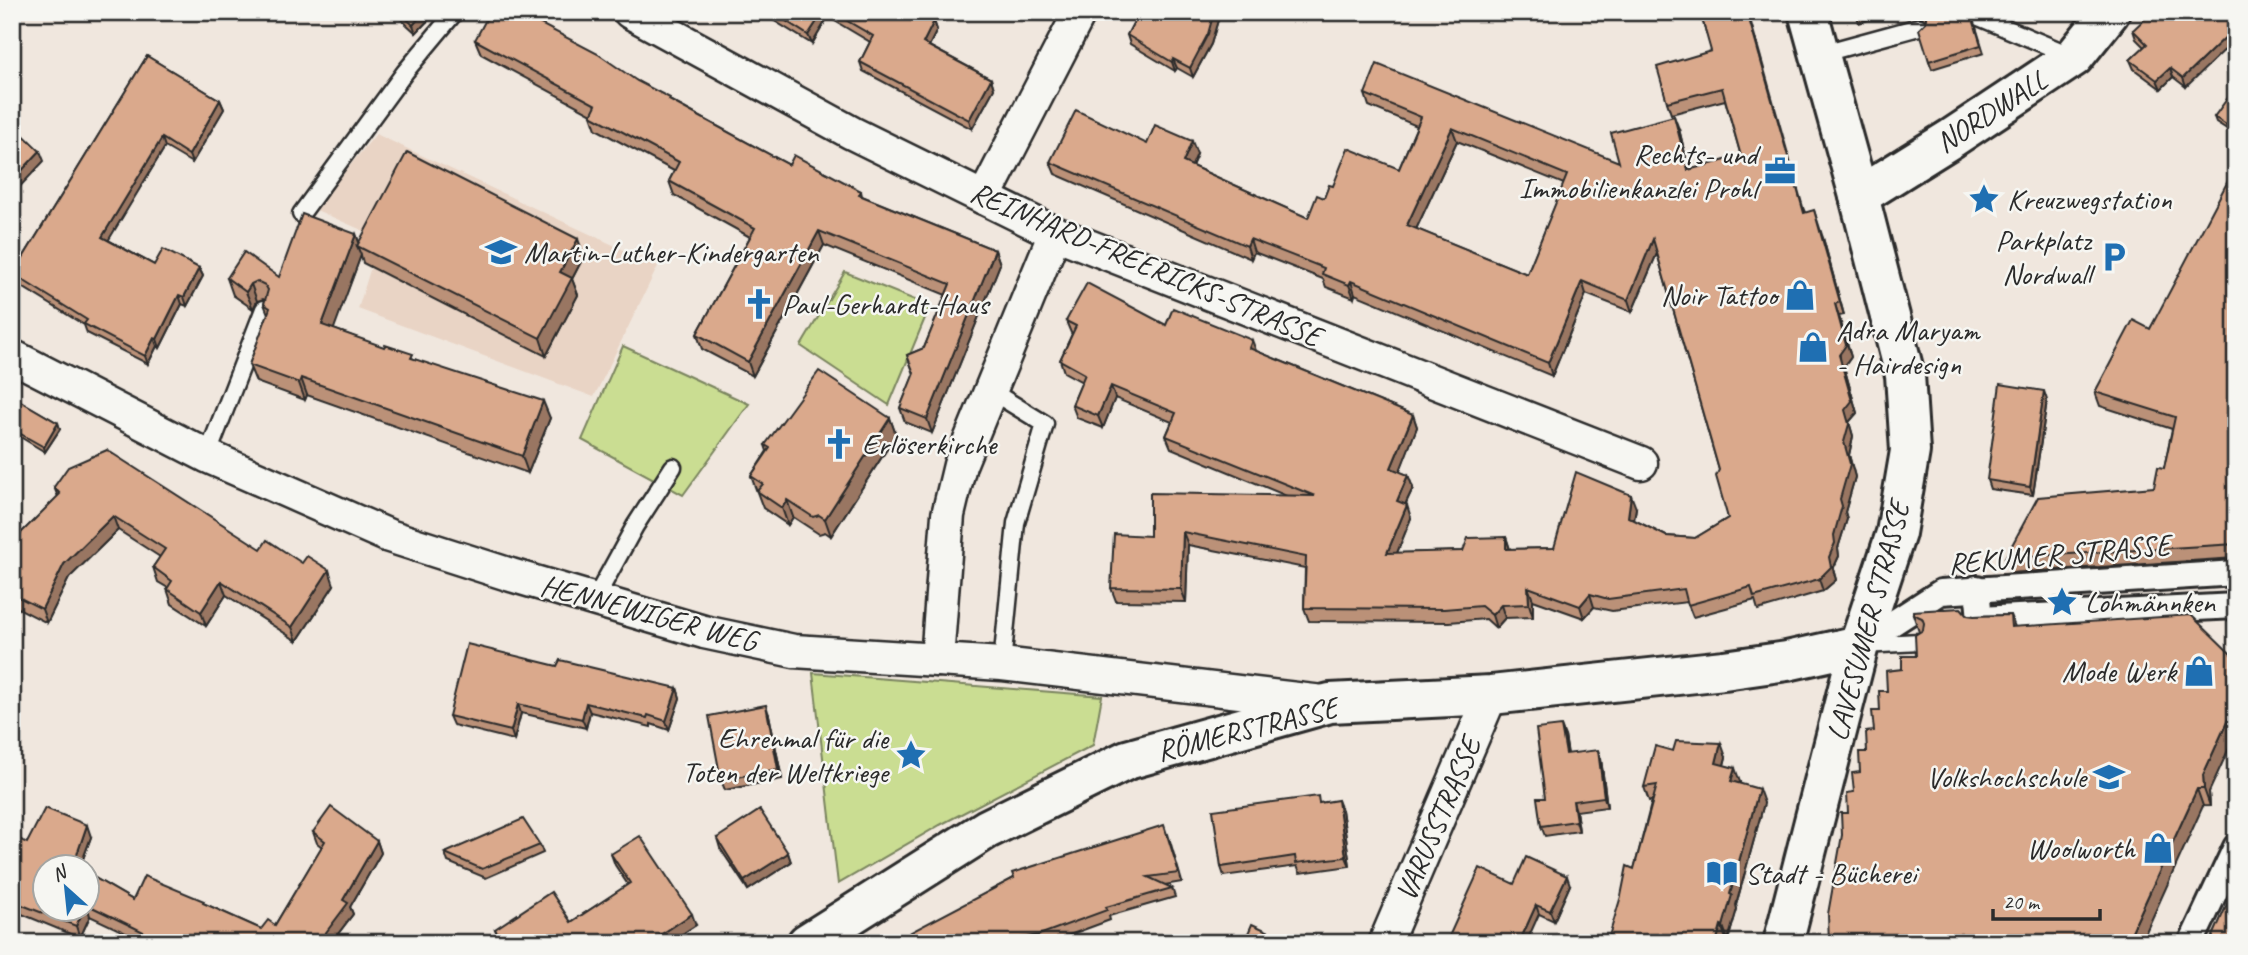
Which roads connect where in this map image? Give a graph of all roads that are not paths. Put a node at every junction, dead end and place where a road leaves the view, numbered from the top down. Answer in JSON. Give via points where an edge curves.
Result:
{"nodes":[{"id":1,"x":455,"y":12,"type":"edge"},
{"id":2,"x":630,"y":12,"type":"edge"},
{"id":3,"x":1080,"y":12,"type":"edge"},
{"id":4,"x":1808,"y":12,"type":"edge"},
{"id":5,"x":2110,"y":12,"type":"edge"},
{"id":6,"x":1972,"y":13,"type":"edge"},
{"id":7,"x":1919,"y":27,"type":"edge"},
{"id":8,"x":1820,"y":54,"type":"junction"},
{"id":9,"x":2074,"y":57,"type":"junction"},
{"id":10,"x":1859,"y":196,"type":"junction"},
{"id":11,"x":984,"y":198,"type":"junction"},
{"id":12,"x":301,"y":214,"type":"edge"},
{"id":13,"x":1055,"y":233,"type":"junction"},
{"id":14,"x":264,"y":309,"type":"edge"},
{"id":15,"x":12,"y":356,"type":"edge"},
{"id":16,"x":991,"y":391,"type":"junction"},
{"id":17,"x":207,"y":457,"type":"junction"},
{"id":18,"x":1641,"y":463,"type":"dead end"},
{"id":19,"x":673,"y":467,"type":"dead end"},
{"id":20,"x":2236,"y":573,"type":"edge"},
{"id":21,"x":1978,"y":588,"type":"junction"},
{"id":22,"x":595,"y":599,"type":"junction"},
{"id":23,"x":2236,"y":606,"type":"edge"},
{"id":24,"x":1920,"y":642,"type":"edge"},
{"id":25,"x":1859,"y":645,"type":"junction"},
{"id":26,"x":937,"y":660,"type":"junction"},
{"id":27,"x":1002,"y":664,"type":"junction"},
{"id":28,"x":1492,"y":695,"type":"junction"},
{"id":29,"x":1330,"y":703,"type":"junction"},
{"id":30,"x":2236,"y":847,"type":"edge"},
{"id":31,"x":807,"y":943,"type":"edge"},
{"id":32,"x":1385,"y":943,"type":"edge"},
{"id":33,"x":1783,"y":943,"type":"edge"},
{"id":34,"x":2191,"y":943,"type":"edge"}],
"edges":[{"from":1,"to":12,"type":"lane"},
{"from":2,"to":11,"type":"street","name":"REINHARD-FREERICKS-STRASSE","via":[[852,133]]},
{"from":3,"to":11,"type":"street"},
{"from":4,"to":8,"type":"street","name":"LAVESUMER STRASSE"},
{"from":5,"to":9,"type":"street","name":"NORDWALL"},
{"from":6,"to":9,"type":"lane"},
{"from":7,"to":8,"type":"lane"},
{"from":8,"to":10,"type":"street","name":"LAVESUMER STRASSE"},
{"from":9,"to":10,"type":"street","name":"NORDWALL"},
{"from":10,"to":25,"type":"street","name":"LAVESUMER STRASSE","via":[[1905,374],[1910,451],[1896,533]]},
{"from":11,"to":13,"type":"street","name":"REINHARD-FREERICKS-STRASSE"},
{"from":13,"to":16,"type":"street"},
{"from":13,"to":18,"type":"street","name":"REINHARD-FREERICKS-STRASSE"},
{"from":14,"to":17,"type":"lane"},
{"from":15,"to":17,"type":"street","name":"HENNEWIGER WEG"},
{"from":16,"to":26,"type":"street","via":[[960,465],[948,515]]},
{"from":16,"to":27,"type":"lane","via":[[1045,424],[1016,523]]},
{"from":17,"to":22,"type":"street","name":"HENNEWIGER WEG","via":[[389,536]]},
{"from":19,"to":22,"type":"lane"},
{"from":20,"to":21,"type":"street","name":"REKUMER STRASSE"},
{"from":21,"to":23,"type":"street","name":"REKUMER STRASSE","via":[[1980,619]]},
{"from":21,"to":25,"type":"street","name":"REKUMER STRASSE","via":[[1941,592]]},
{"from":22,"to":26,"type":"street","name":"HENNEWIGER WEG","via":[[704,632],[794,651]]},
{"from":24,"to":25,"type":"lane"},
{"from":25,"to":28,"type":"street","name":"RÖMERSTRASSE","via":[[1724,670]]},
{"from":25,"to":33,"type":"street","name":"LAVESUMER STRASSE"},
{"from":26,"to":27,"type":"street","name":"HENNEWIGER WEG"},
{"from":27,"to":29,"type":"street","name":"HENNEWIGER WEG"},
{"from":28,"to":29,"type":"street","name":"RÖMERSTRASSE"},
{"from":28,"to":32,"type":"street","name":"VARUSSTRASSE"},
{"from":29,"to":31,"type":"street","name":"RÖMERSTRASSE","via":[[1127,760],[987,829]]},
{"from":30,"to":34,"type":"street"}]}
